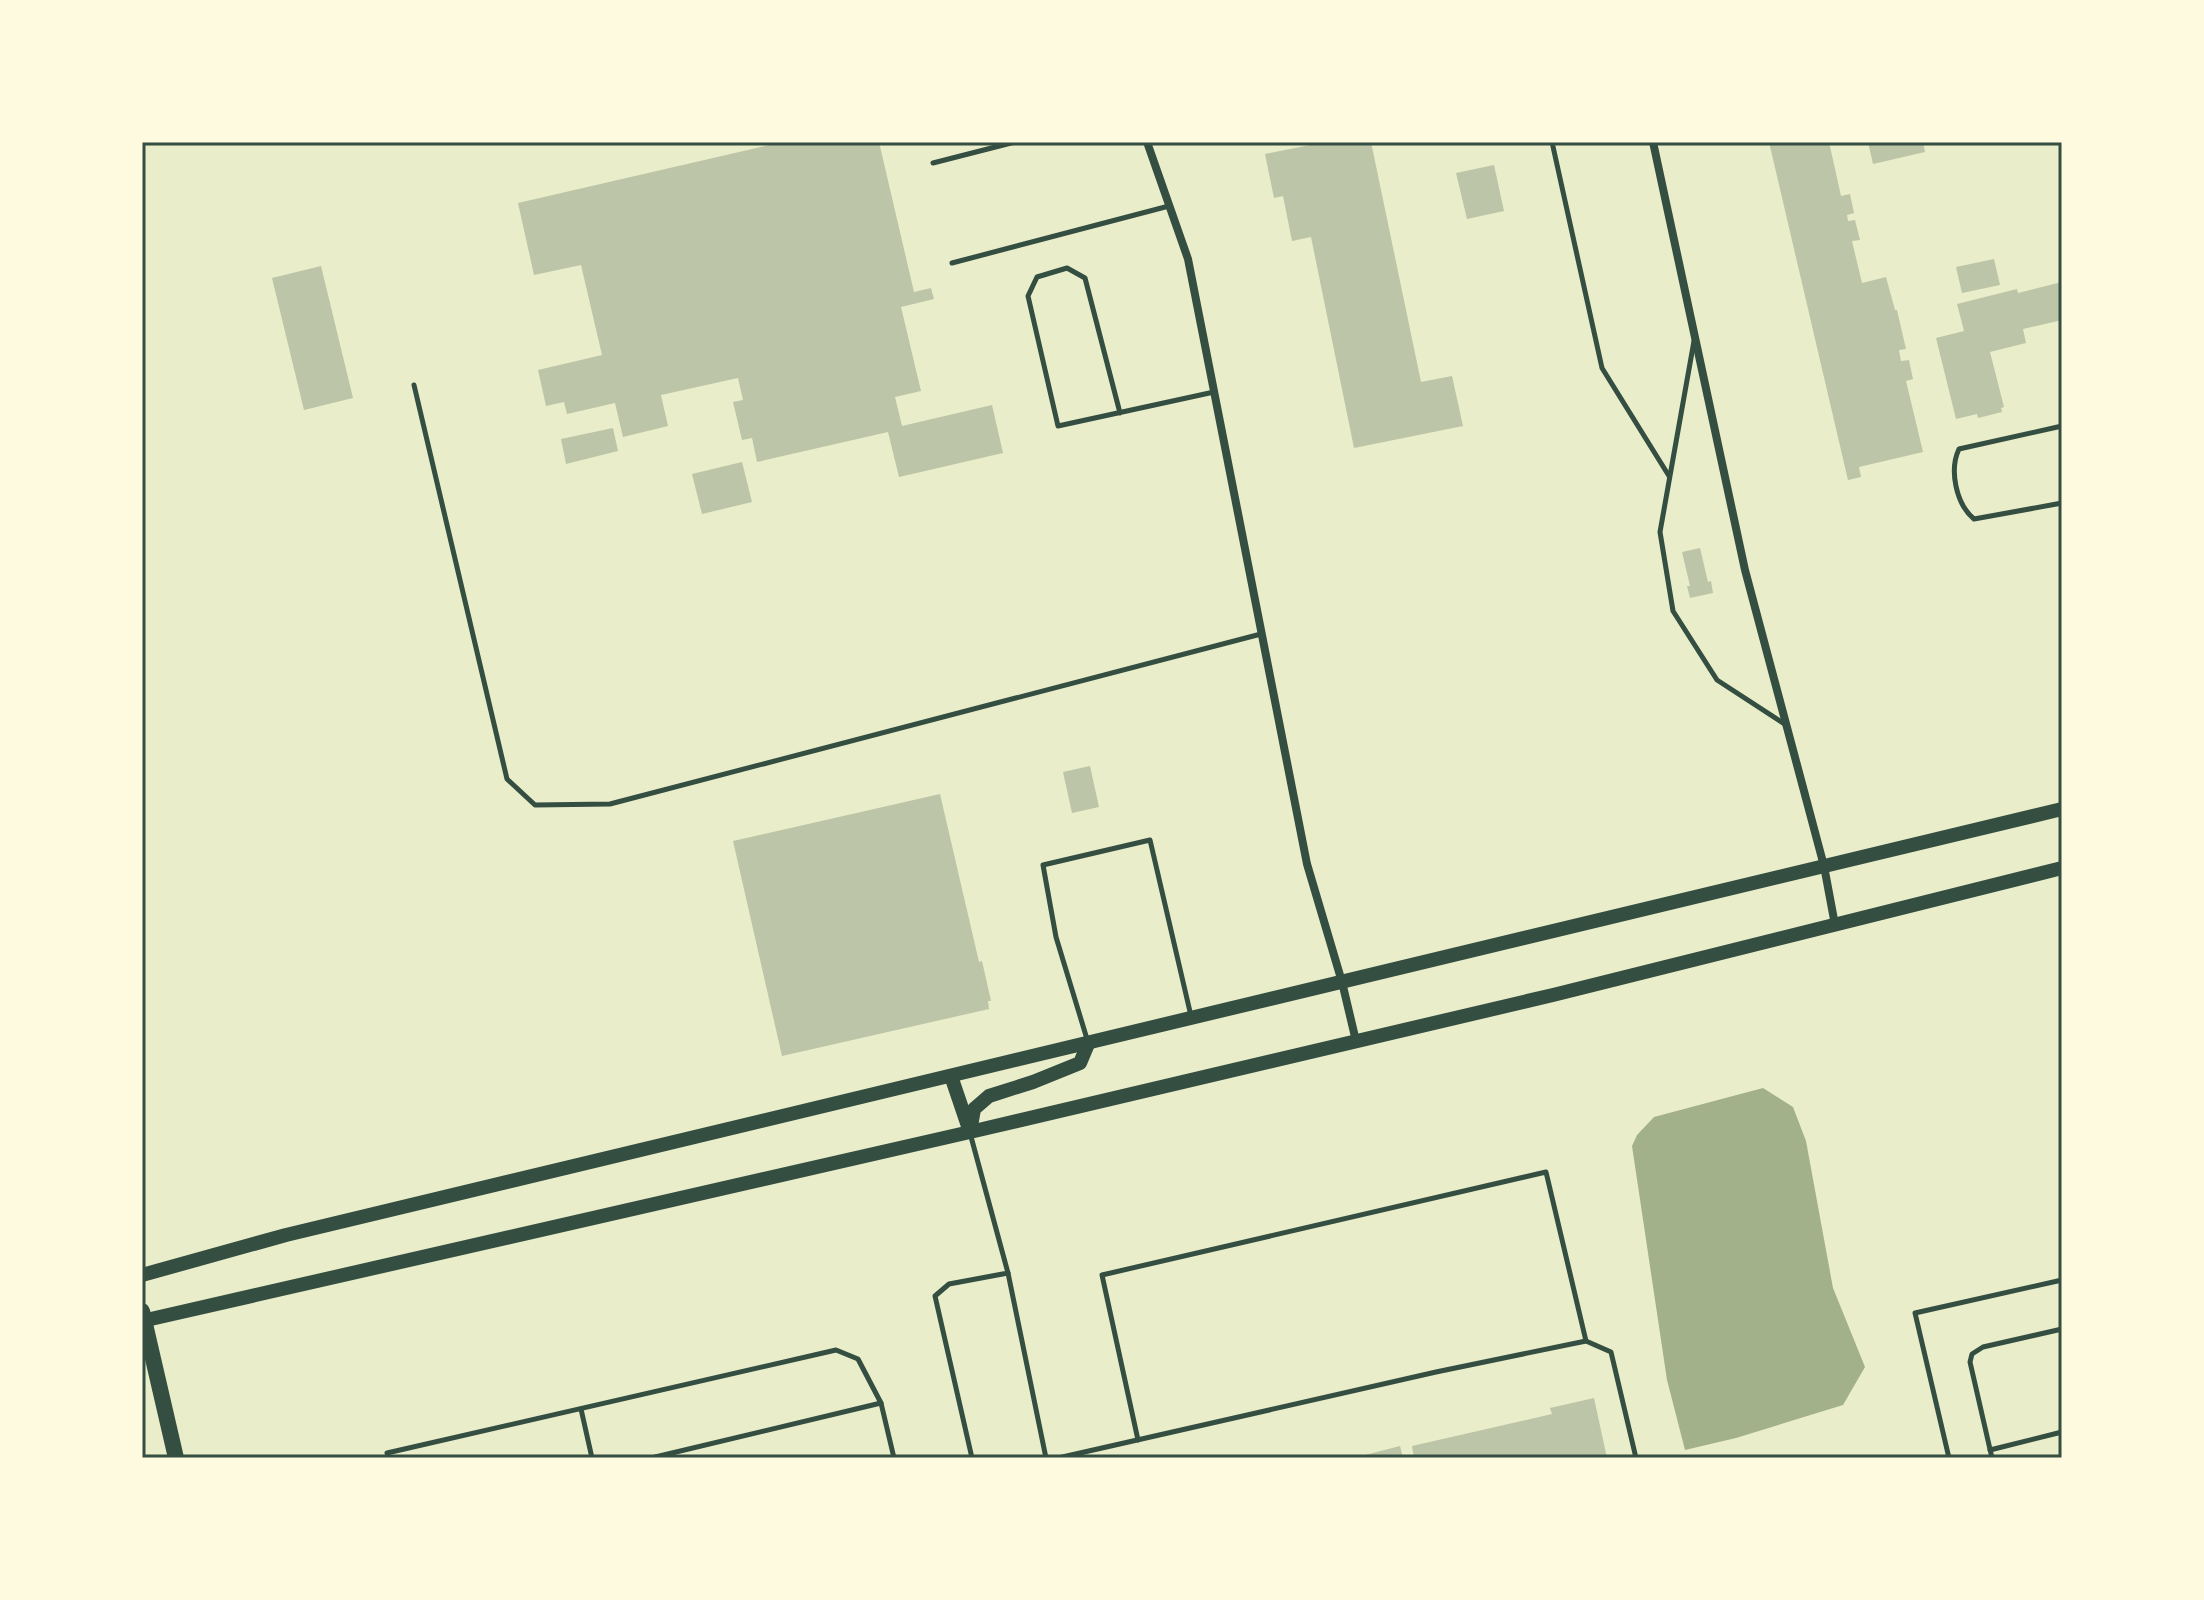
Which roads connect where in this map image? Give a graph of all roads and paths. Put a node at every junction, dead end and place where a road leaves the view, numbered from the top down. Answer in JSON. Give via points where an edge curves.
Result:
{"nodes":[{"id":1,"x":1015,"y":142,"type":"edge"},
{"id":2,"x":1147,"y":142,"type":"edge"},
{"id":3,"x":1552,"y":142,"type":"edge"},
{"id":4,"x":1653,"y":142,"type":"edge"},
{"id":5,"x":933,"y":163,"type":"dead end"},
{"id":6,"x":1169,"y":206,"type":"junction"},
{"id":7,"x":952,"y":263,"type":"dead end"},
{"id":8,"x":1695,"y":338,"type":"junction"},
{"id":9,"x":414,"y":385,"type":"dead end"},
{"id":10,"x":1214,"y":392,"type":"junction"},
{"id":11,"x":1120,"y":413,"type":"junction"},
{"id":12,"x":2062,"y":426,"type":"edge"},
{"id":13,"x":1669,"y":477,"type":"junction"},
{"id":14,"x":2062,"y":503,"type":"edge"},
{"id":15,"x":1261,"y":634,"type":"junction"},
{"id":16,"x":1786,"y":726,"type":"junction"},
{"id":17,"x":2062,"y":809,"type":"edge"},
{"id":18,"x":1824,"y":866,"type":"junction"},
{"id":19,"x":2062,"y":868,"type":"edge"},
{"id":20,"x":1835,"y":925,"type":"junction"},
{"id":21,"x":1342,"y":982,"type":"junction"},
{"id":22,"x":1191,"y":1017,"type":"junction"},
{"id":23,"x":1356,"y":1041,"type":"junction"},
{"id":24,"x":1088,"y":1044,"type":"junction"},
{"id":25,"x":951,"y":1076,"type":"junction"},
{"id":26,"x":970,"y":1132,"type":"junction"},
{"id":27,"x":1008,"y":1273,"type":"junction"},
{"id":28,"x":142,"y":1275,"type":"edge"},
{"id":29,"x":2062,"y":1280,"type":"edge"},
{"id":30,"x":143,"y":1318,"type":"edge"},
{"id":31,"x":2062,"y":1329,"type":"edge"},
{"id":32,"x":1586,"y":1341,"type":"junction"},
{"id":33,"x":881,"y":1403,"type":"junction"},
{"id":34,"x":581,"y":1409,"type":"junction"},
{"id":35,"x":2062,"y":1432,"type":"edge"},
{"id":36,"x":1138,"y":1440,"type":"junction"},
{"id":37,"x":1990,"y":1450,"type":"junction"},
{"id":38,"x":176,"y":1458,"type":"edge"},
{"id":39,"x":389,"y":1458,"type":"edge"},
{"id":40,"x":592,"y":1458,"type":"edge"},
{"id":41,"x":651,"y":1458,"type":"edge"},
{"id":42,"x":894,"y":1458,"type":"edge"},
{"id":43,"x":972,"y":1458,"type":"edge"},
{"id":44,"x":1046,"y":1458,"type":"edge"},
{"id":45,"x":1058,"y":1458,"type":"edge"},
{"id":46,"x":1636,"y":1458,"type":"edge"},
{"id":47,"x":1949,"y":1458,"type":"edge"},
{"id":48,"x":1992,"y":1458,"type":"edge"}],
"edges":[{"from":1,"to":5,"type":"lane"},
{"from":2,"to":6,"type":"street"},
{"from":3,"to":13,"type":"lane","via":[[1602,368]]},
{"from":4,"to":8,"type":"street"},
{"from":6,"to":7,"type":"lane"},
{"from":6,"to":10,"type":"street","via":[[1188,259]]},
{"from":8,"to":13,"type":"lane"},
{"from":8,"to":16,"type":"street","via":[[1745,570]]},
{"from":9,"to":15,"type":"lane","via":[[507,779],[535,805],[610,804]]},
{"from":10,"to":11,"type":"lane"},
{"from":10,"to":15,"type":"street"},
{"from":11,"to":11,"type":"lane","via":[[1058,426],[1028,296],[1037,277],[1067,268],[1085,278]]},
{"from":12,"to":14,"type":"lane","via":[[1959,449],[1952,463],[1963,510],[1974,519]]},
{"from":13,"to":16,"type":"lane","via":[[1660,532],[1673,611],[1717,680]]},
{"from":15,"to":21,"type":"street","via":[[1307,864]]},
{"from":16,"to":18,"type":"street"},
{"from":17,"to":18,"type":"main road"},
{"from":18,"to":20,"type":"street"},
{"from":18,"to":21,"type":"main road"},
{"from":19,"to":20,"type":"main road"},
{"from":20,"to":23,"type":"main road"},
{"from":21,"to":22,"type":"main road"},
{"from":21,"to":23,"type":"street"},
{"from":22,"to":24,"type":"main road"},
{"from":22,"to":24,"type":"lane","via":[[1150,840],[1043,865],[1056,937]]},
{"from":23,"to":26,"type":"main road"},
{"from":24,"to":25,"type":"main road"},
{"from":24,"to":26,"type":"main road","via":[[1080,1063],[989,1096],[974,1109]]},
{"from":25,"to":26,"type":"main road"},
{"from":25,"to":28,"type":"main road","via":[[286,1235]]},
{"from":26,"to":27,"type":"lane"},
{"from":26,"to":30,"type":"main road"},
{"from":27,"to":43,"type":"lane","via":[[949,1284],[935,1296]]},
{"from":27,"to":44,"type":"lane"},
{"from":29,"to":47,"type":"lane","via":[[1915,1313]]},
{"from":30,"to":38,"type":"main road"},
{"from":31,"to":37,"type":"lane","via":[[1972,1354]]},
{"from":32,"to":36,"type":"lane"},
{"from":32,"to":36,"type":"lane","via":[[1546,1172],[1102,1275]]},
{"from":32,"to":46,"type":"lane","via":[[1611,1352]]},
{"from":33,"to":34,"type":"lane","via":[[858,1359],[836,1350]]},
{"from":33,"to":41,"type":"lane"},
{"from":33,"to":42,"type":"lane"},
{"from":34,"to":39,"type":"lane","via":[[387,1453]]},
{"from":34,"to":40,"type":"lane"},
{"from":35,"to":37,"type":"lane"},
{"from":36,"to":45,"type":"lane"},
{"from":37,"to":48,"type":"lane"}]}
